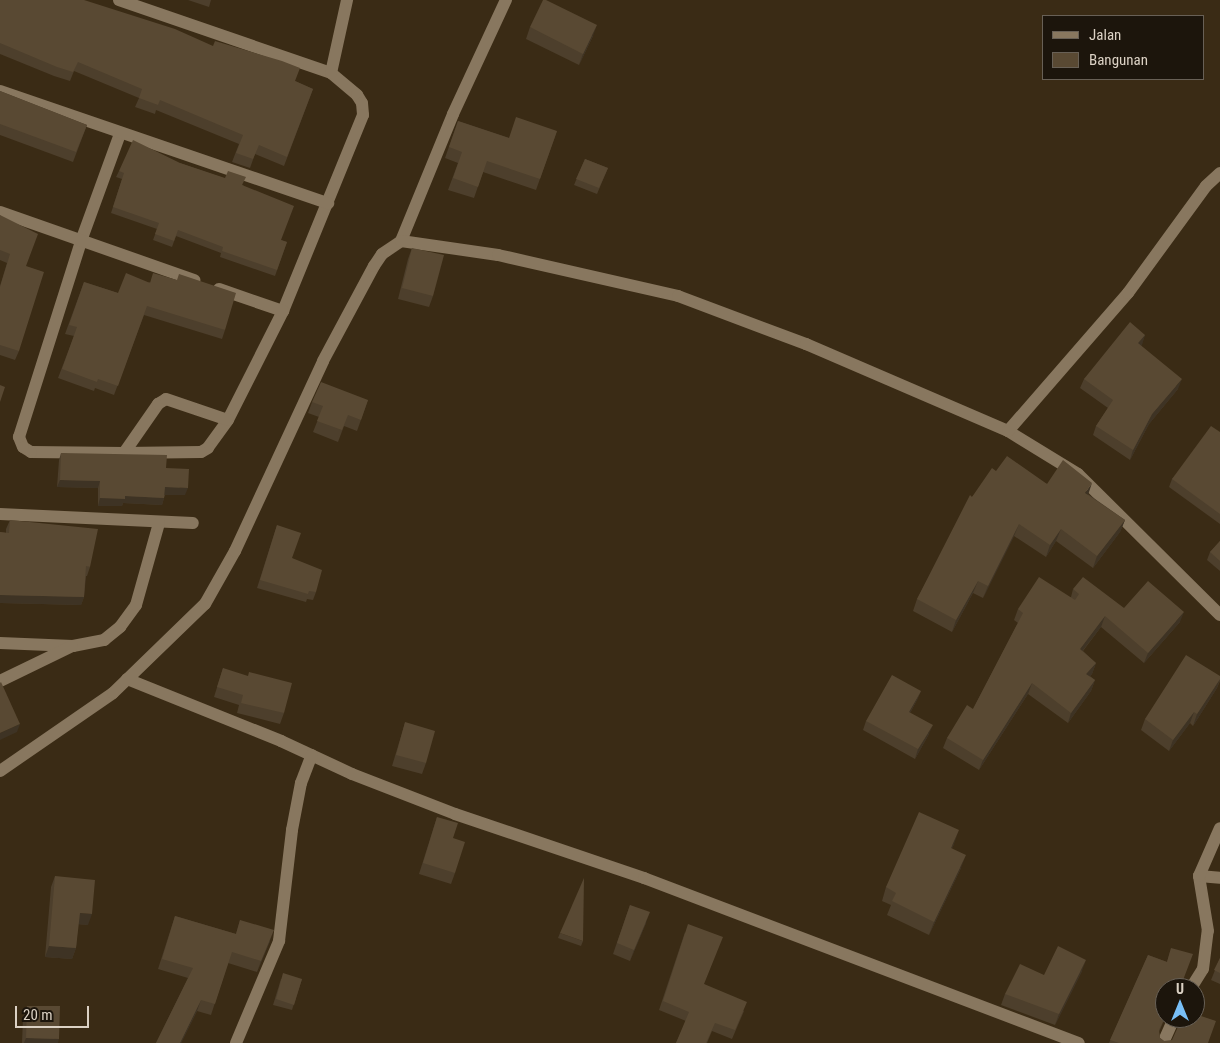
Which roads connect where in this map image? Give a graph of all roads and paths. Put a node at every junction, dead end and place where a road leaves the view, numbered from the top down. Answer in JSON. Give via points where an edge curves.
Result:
{"nodes":[{"id":1,"x":119,"y":0,"type":"edge"},
{"id":2,"x":347,"y":0,"type":"edge"},
{"id":3,"x":506,"y":0,"type":"edge"},
{"id":4,"x":331,"y":74,"type":"junction"},
{"id":5,"x":0,"y":91,"type":"edge"},
{"id":6,"x":120,"y":134,"type":"junction"},
{"id":7,"x":1220,"y":173,"type":"edge"},
{"id":8,"x":328,"y":202,"type":"junction"},
{"id":9,"x":0,"y":212,"type":"edge"},
{"id":10,"x":82,"y":241,"type":"junction"},
{"id":11,"x":401,"y":241,"type":"junction"},
{"id":12,"x":283,"y":311,"type":"junction"},
{"id":13,"x":228,"y":420,"type":"junction"},
{"id":14,"x":1008,"y":431,"type":"junction"},
{"id":15,"x":124,"y":453,"type":"junction"},
{"id":16,"x":0,"y":514,"type":"edge"},
{"id":17,"x":193,"y":523,"type":"dead end"},
{"id":18,"x":159,"y":524,"type":"junction"},
{"id":19,"x":1220,"y":615,"type":"edge"},
{"id":20,"x":0,"y":643,"type":"edge"},
{"id":21,"x":73,"y":646,"type":"junction"},
{"id":22,"x":126,"y":679,"type":"junction"},
{"id":23,"x":0,"y":681,"type":"edge"},
{"id":24,"x":312,"y":755,"type":"junction"},
{"id":25,"x":0,"y":771,"type":"edge"},
{"id":26,"x":1220,"y":828,"type":"edge"},
{"id":27,"x":1199,"y":876,"type":"junction"},
{"id":28,"x":1220,"y":878,"type":"edge"},
{"id":29,"x":1197,"y":978,"type":"edge"},
{"id":30,"x":1170,"y":1028,"type":"edge"},
{"id":31,"x":236,"y":1043,"type":"edge"},
{"id":32,"x":1079,"y":1043,"type":"edge"},
{"id":33,"x":1163,"y":1043,"type":"edge"}],
"edges":[{"from":1,"to":4,"type":"street"},
{"from":2,"to":4,"type":"street"},
{"from":3,"to":11,"type":"street","via":[[453,114]]},
{"from":4,"to":8,"type":"street","via":[[357,95],[363,115]]},
{"from":5,"to":6,"type":"street"},
{"from":6,"to":8,"type":"street"},
{"from":6,"to":10,"type":"street"},
{"from":7,"to":14,"type":"street","via":[[1206,186],[1128,293]]},
{"from":8,"to":12,"type":"street"},
{"from":9,"to":10,"type":"street"},
{"from":10,"to":12,"type":"street"},
{"from":10,"to":15,"type":"street","via":[[19,442],[31,452]]},
{"from":11,"to":14,"type":"street","via":[[498,255],[678,296],[806,344]]},
{"from":11,"to":22,"type":"street","via":[[382,254],[374,266],[323,361],[234,551],[205,604]]},
{"from":12,"to":13,"type":"street"},
{"from":13,"to":15,"type":"street","via":[[215,441],[201,452]]},
{"from":13,"to":15,"type":"street","via":[[166,399],[158,404]]},
{"from":14,"to":19,"type":"street","via":[[1078,474]]},
{"from":16,"to":18,"type":"street"},
{"from":17,"to":18,"type":"street"},
{"from":18,"to":21,"type":"street","via":[[136,605],[120,627],[104,640]]},
{"from":20,"to":21,"type":"street"},
{"from":21,"to":23,"type":"street"},
{"from":22,"to":24,"type":"street"},
{"from":22,"to":25,"type":"street","via":[[90,712]]},
{"from":24,"to":31,"type":"street","via":[[292,830],[279,941]]},
{"from":24,"to":32,"type":"street","via":[[455,814],[644,878]]},
{"from":26,"to":27,"type":"street"},
{"from":27,"to":28,"type":"street"},
{"from":27,"to":29,"type":"street","via":[[1208,931],[1203,969]]},
{"from":30,"to":33,"type":"street"}]}
